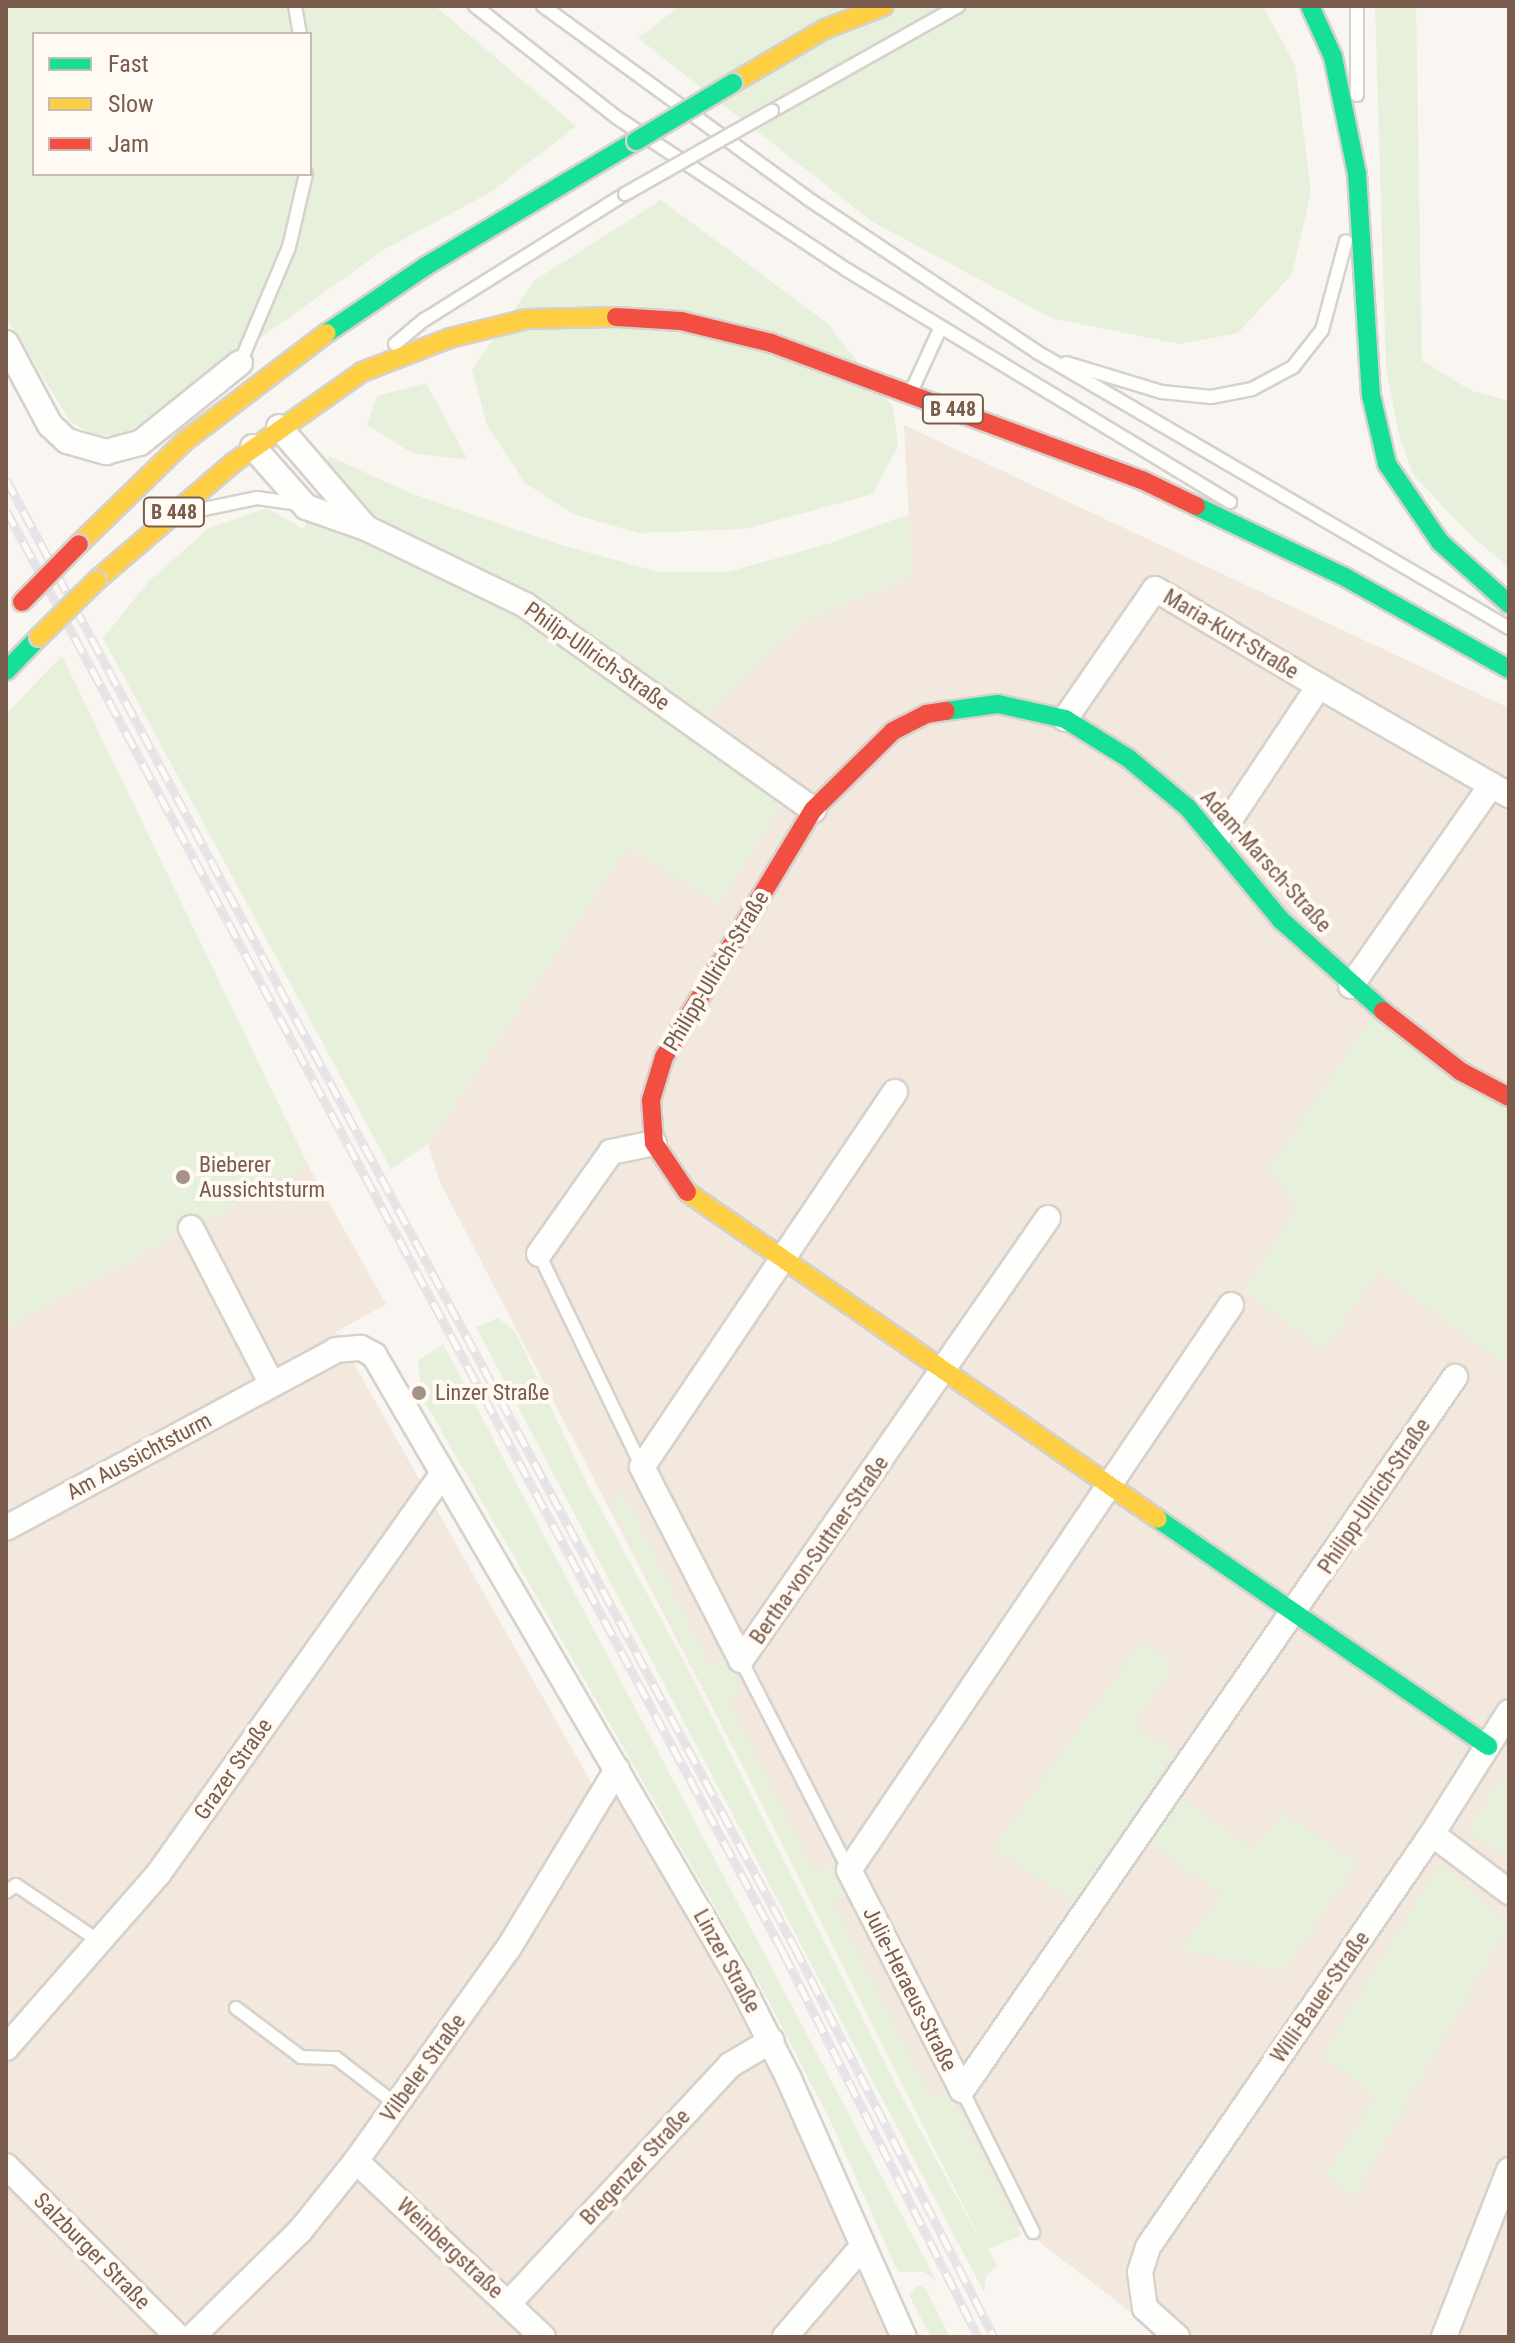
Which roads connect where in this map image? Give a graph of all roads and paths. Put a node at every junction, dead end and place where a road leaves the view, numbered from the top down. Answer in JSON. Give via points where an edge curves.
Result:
{"nodes":[{"id":1,"x":295,"y":6,"type":"edge"},
{"id":2,"x":475,"y":6,"type":"edge"},
{"id":3,"x":543,"y":6,"type":"edge"},
{"id":4,"x":859,"y":6,"type":"edge"},
{"id":5,"x":884,"y":6,"type":"edge"},
{"id":6,"x":958,"y":6,"type":"edge"},
{"id":7,"x":1310,"y":6,"type":"edge"},
{"id":8,"x":1357,"y":6,"type":"edge"},
{"id":9,"x":825,"y":29,"type":"junction"},
{"id":10,"x":300,"y":32,"type":"edge"},
{"id":11,"x":1357,"y":174,"type":"junction"},
{"id":12,"x":306,"y":176,"type":"edge"},
{"id":13,"x":940,"y":329,"type":"junction"},
{"id":14,"x":6,"y":343,"type":"edge"},
{"id":15,"x":1037,"y":352,"type":"junction"},
{"id":16,"x":240,"y":363,"type":"joint"},
{"id":17,"x":362,"y":372,"type":"junction"},
{"id":18,"x":911,"y":393,"type":"junction"},
{"id":19,"x":238,"y":397,"type":"junction"},
{"id":20,"x":279,"y":427,"type":"junction"},
{"id":21,"x":253,"y":447,"type":"junction"},
{"id":22,"x":306,"y":507,"type":"junction"},
{"id":23,"x":165,"y":520,"type":"junction"},
{"id":24,"x":366,"y":528,"type":"junction"},
{"id":25,"x":1343,"y":576,"type":"junction"},
{"id":26,"x":1509,"y":604,"type":"edge"},
{"id":27,"x":6,"y":619,"type":"edge"},
{"id":28,"x":1509,"y":628,"type":"edge"},
{"id":29,"x":1509,"y":669,"type":"edge"},
{"id":30,"x":6,"y":671,"type":"edge"},
{"id":31,"x":1319,"y":686,"type":"junction"},
{"id":32,"x":1065,"y":719,"type":"junction"},
{"id":33,"x":1500,"y":790,"type":"edge"},
{"id":34,"x":813,"y":810,"type":"junction"},
{"id":35,"x":1217,"y":839,"type":"junction"},
{"id":36,"x":1351,"y":986,"type":"junction"},
{"id":37,"x":895,"y":1092,"type":"dead end"},
{"id":38,"x":1509,"y":1097,"type":"edge"},
{"id":39,"x":654,"y":1143,"type":"junction"},
{"id":40,"x":1048,"y":1218,"type":"dead end"},
{"id":41,"x":191,"y":1228,"type":"dead end"},
{"id":42,"x":539,"y":1254,"type":"joint"},
{"id":43,"x":781,"y":1261,"type":"junction"},
{"id":44,"x":1231,"y":1305,"type":"dead end"},
{"id":45,"x":374,"y":1355,"type":"joint"},
{"id":46,"x":944,"y":1373,"type":"junction"},
{"id":47,"x":1455,"y":1377,"type":"dead end"},
{"id":48,"x":272,"y":1384,"type":"junction"},
{"id":49,"x":642,"y":1467,"type":"junction"},
{"id":50,"x":442,"y":1475,"type":"junction"},
{"id":51,"x":1109,"y":1487,"type":"junction"},
{"id":52,"x":6,"y":1528,"type":"edge"},
{"id":53,"x":1294,"y":1615,"type":"junction"},
{"id":54,"x":741,"y":1660,"type":"junction"},
{"id":55,"x":1509,"y":1712,"type":"edge"},
{"id":56,"x":1488,"y":1746,"type":"junction"},
{"id":57,"x":617,"y":1770,"type":"junction"},
{"id":58,"x":1432,"y":1834,"type":"junction"},
{"id":59,"x":849,"y":1870,"type":"junction"},
{"id":60,"x":6,"y":1892,"type":"edge"},
{"id":61,"x":1509,"y":1892,"type":"edge"},
{"id":62,"x":102,"y":1943,"type":"junction"},
{"id":63,"x":236,"y":2008,"type":"dead end"},
{"id":64,"x":771,"y":2041,"type":"junction"},
{"id":65,"x":6,"y":2048,"type":"edge"},
{"id":66,"x":962,"y":2090,"type":"junction"},
{"id":67,"x":397,"y":2105,"type":"junction"},
{"id":68,"x":356,"y":2161,"type":"junction"},
{"id":69,"x":6,"y":2166,"type":"edge"},
{"id":70,"x":1509,"y":2170,"type":"edge"},
{"id":71,"x":1033,"y":2232,"type":"dead end"},
{"id":72,"x":861,"y":2248,"type":"junction"},
{"id":73,"x":509,"y":2303,"type":"junction"},
{"id":74,"x":178,"y":2337,"type":"edge"},
{"id":75,"x":192,"y":2337,"type":"edge"},
{"id":76,"x":543,"y":2337,"type":"edge"},
{"id":77,"x":785,"y":2337,"type":"edge"},
{"id":78,"x":904,"y":2337,"type":"edge"},
{"id":79,"x":1177,"y":2337,"type":"edge"},
{"id":80,"x":1444,"y":2337,"type":"edge"}],
"edges":[{"from":1,"to":10,"type":"lane"},
{"from":2,"to":13,"type":"lane","via":[[616,117]]},
{"from":3,"to":15,"type":"lane","via":[[807,198]]},
{"from":4,"to":9,"type":"street"},
{"from":5,"to":9,"type":"main road","number":"B 448"},
{"from":6,"to":17,"type":"lane","bridge":true,"via":[[625,194],[424,320]]},
{"from":7,"to":11,"type":"main road","via":[[1333,57]]},
{"from":8,"to":11,"type":"lane"},
{"from":9,"to":19,"type":"main road","number":"B 448","bridge":true,"via":[[383,293]]},
{"from":11,"to":15,"type":"lane","via":[[1338,283],[1322,330],[1293,367],[1252,389],[1211,397],[1113,379]]},
{"from":11,"to":26,"type":"main road","via":[[1371,395],[1387,464],[1440,542]]},
{"from":12,"to":16,"type":"lane","via":[[289,247]]},
{"from":13,"to":18,"type":"lane"},
{"from":13,"to":25,"type":"lane","via":[[1247,512]]},
{"from":14,"to":16,"type":"street","via":[[50,425],[67,441],[106,452],[140,443]]},
{"from":15,"to":28,"type":"lane"},
{"from":17,"to":18,"type":"main road","number":"B 448","via":[[484,328],[598,314],[733,332]]},
{"from":17,"to":20,"type":"main road","number":"B 448"},
{"from":18,"to":25,"type":"main road","number":"B 448","via":[[1156,486]]},
{"from":19,"to":20,"type":"main road"},
{"from":19,"to":21,"type":"main road"},
{"from":19,"to":27,"type":"main road","number":"B 448","bridge":true},
{"from":20,"to":21,"type":"main road","number":"B 448"},
{"from":20,"to":24,"type":"street","name":"Philip-Ullrich-Straße"},
{"from":21,"to":22,"type":"street","name":"Philip-Ullrich-Straße"},
{"from":21,"to":23,"type":"main road","number":"B 448"},
{"from":22,"to":23,"type":"lane","via":[[252,499]]},
{"from":22,"to":24,"type":"street","name":"Philip-Ullrich-Straße"},
{"from":23,"to":30,"type":"main road","number":"B 448","bridge":true},
{"from":24,"to":34,"type":"street","name":"Philip-Ullrich-Straße","via":[[525,605],[568,632]]},
{"from":25,"to":29,"type":"main road","number":"B 448"},
{"from":31,"to":32,"type":"street","name":"Maria-Kurt-Straße","via":[[1155,589]]},
{"from":31,"to":33,"type":"street","name":"Maria-Kurt-Straße"},
{"from":31,"to":35,"type":"street","name":"Maria-Kurt-Straße"},
{"from":32,"to":34,"type":"main road","name":"Adam-Marsch-Straße","via":[[998,704],[926,714],[893,731],[860,758]]},
{"from":32,"to":35,"type":"main road","name":"Adam-Marsch-Straße","via":[[1128,758]]},
{"from":33,"to":36,"type":"street"},
{"from":34,"to":39,"type":"main road","name":"Philipp-Ullrich-Straße","via":[[664,1057],[651,1100]]},
{"from":35,"to":36,"type":"main road","name":"Adam-Marsch-Straße","via":[[1281,920]]},
{"from":36,"to":38,"type":"main road","name":"Adam-Marsch-Straße","via":[[1460,1071]]},
{"from":37,"to":43,"type":"street"},
{"from":39,"to":42,"type":"street","via":[[611,1152]]},
{"from":39,"to":43,"type":"main road","name":"Philipp-Ullrich-Straße","via":[[676,1182]]},
{"from":40,"to":46,"type":"street"},
{"from":41,"to":48,"type":"street"},
{"from":42,"to":49,"type":"lane"},
{"from":43,"to":46,"type":"main road","name":"Philipp-Ullrich-Straße"},
{"from":43,"to":49,"type":"street"},
{"from":44,"to":51,"type":"street"},
{"from":45,"to":48,"type":"street","name":"Am Aussichtsturm","via":[[361,1348],[336,1350]]},
{"from":45,"to":50,"type":"street","name":"Linzer Straße"},
{"from":46,"to":51,"type":"main road","name":"Philipp-Ullrich-Straße"},
{"from":46,"to":54,"type":"street","name":"Bertha-von-Suttner-Straße"},
{"from":47,"to":53,"type":"street","name":"Philipp-Ullrich-Straße"},
{"from":48,"to":52,"type":"street","name":"Am Aussichtsturm"},
{"from":49,"to":54,"type":"street","name":"Bertha-von-Suttner-Straße"},
{"from":50,"to":57,"type":"street","name":"Linzer Straße"},
{"from":50,"to":62,"type":"street","name":"Grazer Straße","via":[[159,1873]]},
{"from":51,"to":53,"type":"main road","name":"Philipp-Ullrich-Straße"},
{"from":51,"to":59,"type":"street"},
{"from":53,"to":56,"type":"main road","name":"Philipp-Ullrich-Straße"},
{"from":53,"to":66,"type":"street","name":"Julie-Heraeus-Straße"},
{"from":54,"to":59,"type":"lane"},
{"from":55,"to":56,"type":"street","name":"Willi-Bauer-Straße"},
{"from":56,"to":58,"type":"street","name":"Willi-Bauer-Straße"},
{"from":57,"to":64,"type":"street","name":"Linzer Straße"},
{"from":57,"to":67,"type":"street","name":"Vilbeler Straße","via":[[508,1949]]},
{"from":58,"to":61,"type":"street"},
{"from":58,"to":79,"type":"street","name":"Willi-Bauer-Straße","via":[[1148,2247],[1140,2284],[1145,2308]]},
{"from":59,"to":66,"type":"street","name":"Julie-Heraeus-Straße"},
{"from":60,"to":62,"type":"lane","via":[[16,1885]]},
{"from":62,"to":65,"type":"street","name":"Grazer Straße"},
{"from":63,"to":67,"type":"lane","via":[[301,2057],[336,2058]]},
{"from":64,"to":72,"type":"street","name":"Linzer Straße"},
{"from":64,"to":73,"type":"street","name":"Bregenzer Straße","via":[[730,2065]]},
{"from":66,"to":71,"type":"lane"},
{"from":67,"to":68,"type":"street","name":"Vilbeler Straße"},
{"from":68,"to":73,"type":"street","name":"Weinbergstraße"},
{"from":68,"to":75,"type":"street","name":"Vilbeler Straße","via":[[300,2231]]},
{"from":69,"to":74,"type":"street","name":"Salzburger Straße"},
{"from":70,"to":80,"type":"street"},
{"from":72,"to":77,"type":"street"},
{"from":72,"to":78,"type":"street","name":"Linzer Straße"},
{"from":73,"to":76,"type":"street","name":"Weinbergstraße"}]}
